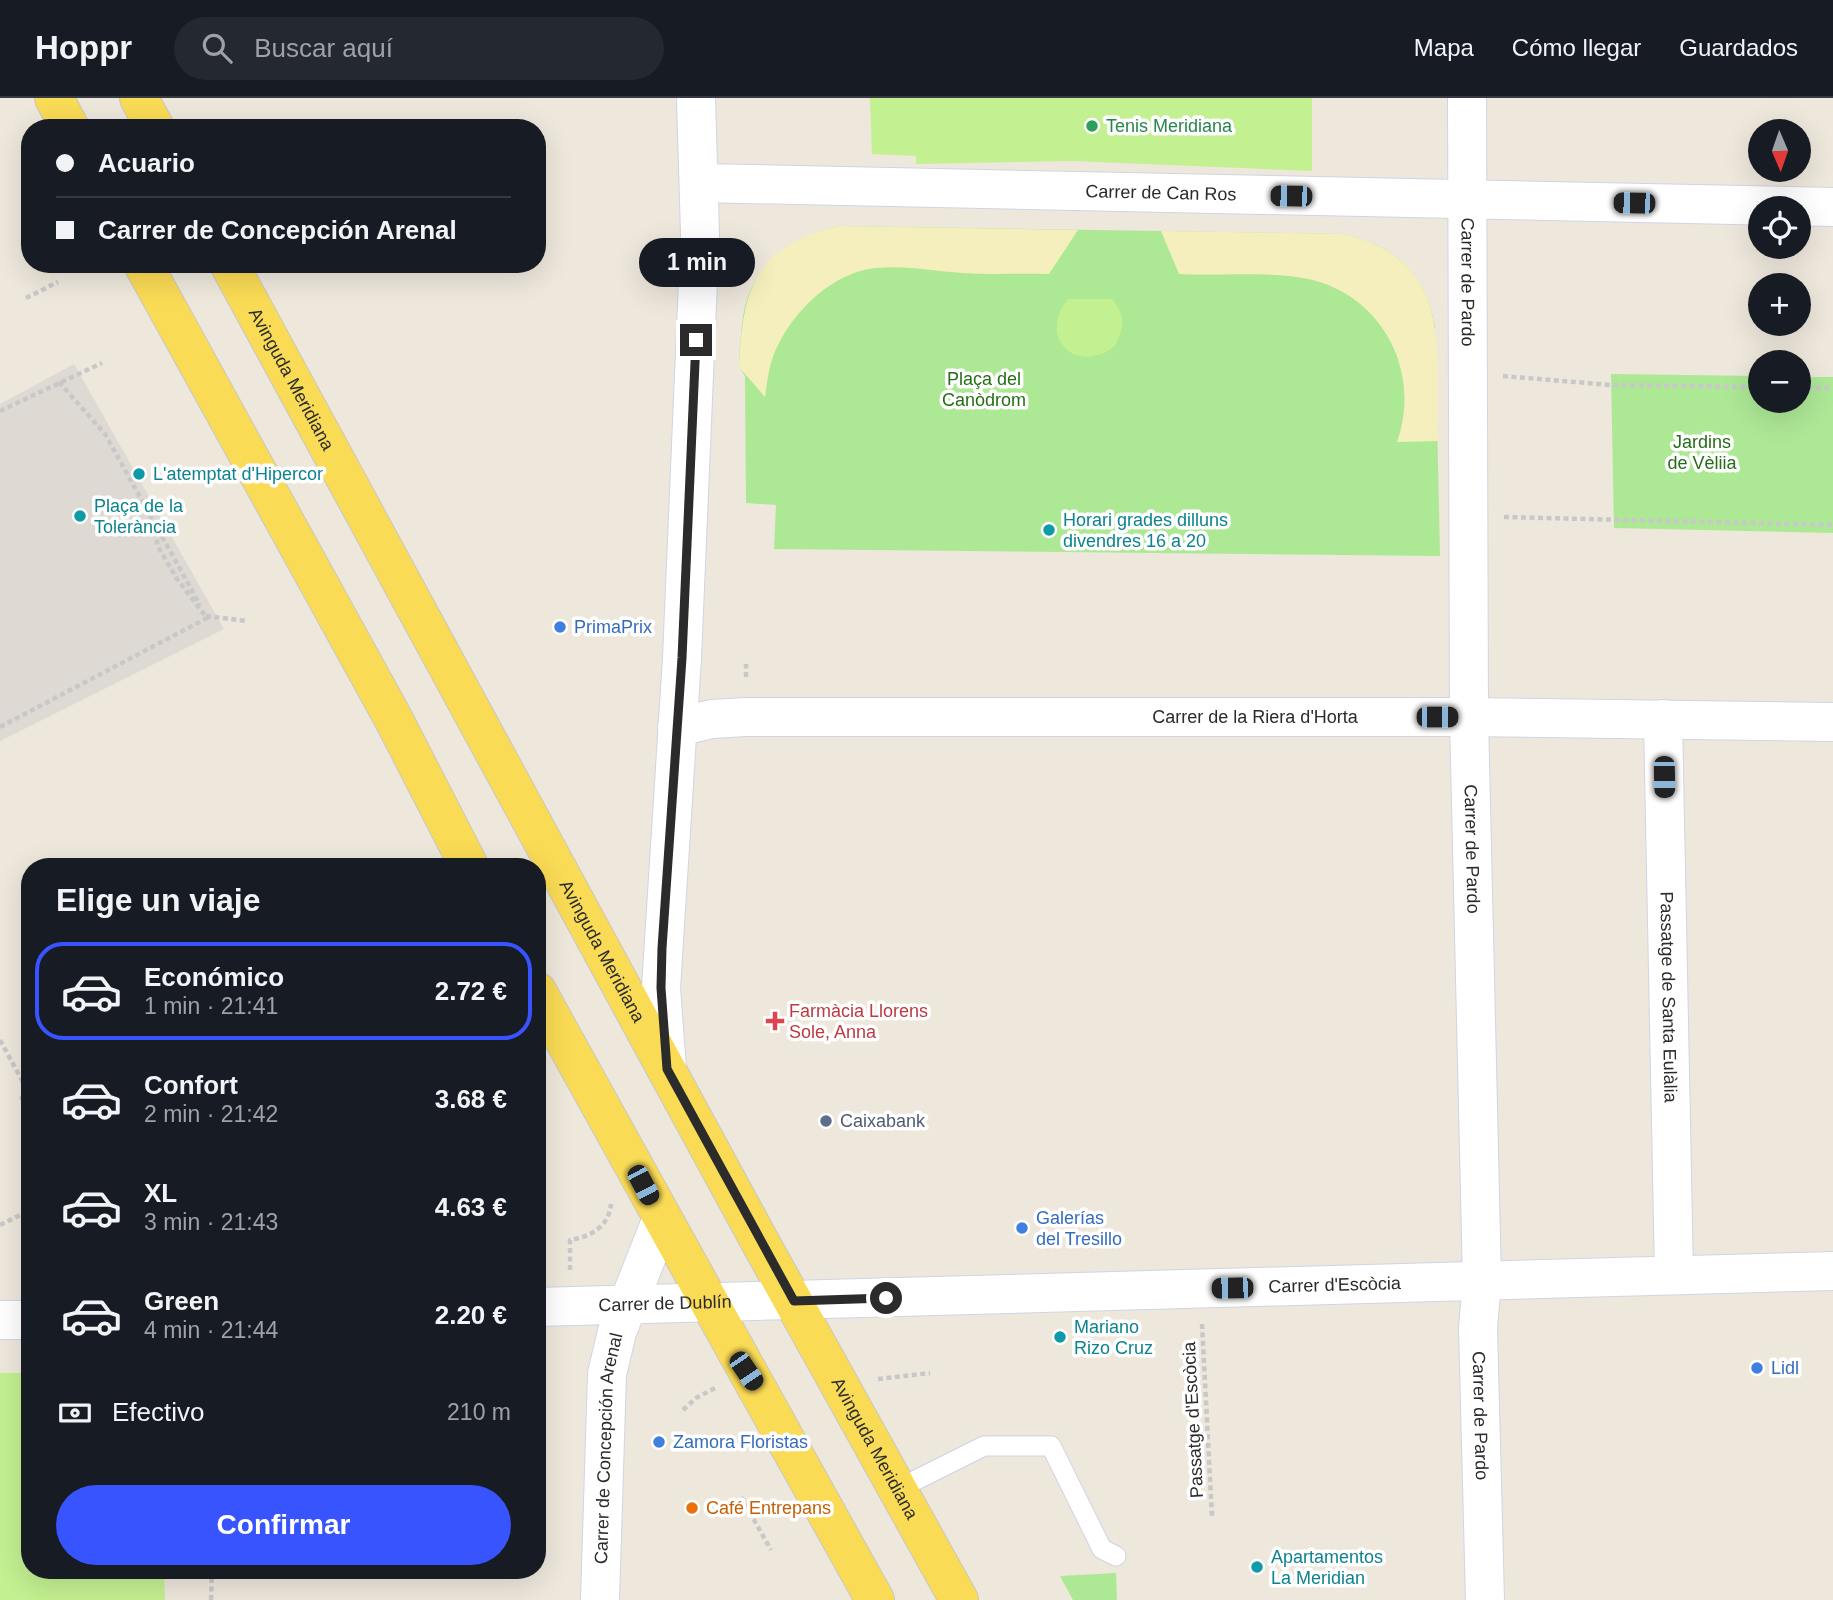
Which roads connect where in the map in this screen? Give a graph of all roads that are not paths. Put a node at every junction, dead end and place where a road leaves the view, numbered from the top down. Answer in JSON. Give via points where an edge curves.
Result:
{"nodes":[{"id":1,"x":54,"y":98,"type":"edge"},
{"id":2,"x":139,"y":98,"type":"edge"},
{"id":3,"x":696,"y":98,"type":"edge"},
{"id":4,"x":1467,"y":98,"type":"edge"},
{"id":5,"x":65,"y":119,"type":"edge"},
{"id":6,"x":150,"y":119,"type":"edge"},
{"id":7,"x":699,"y":183,"type":"junction"},
{"id":8,"x":1466,"y":199,"type":"junction"},
{"id":9,"x":1833,"y":207,"type":"edge"},
{"id":10,"x":148,"y":273,"type":"edge"},
{"id":11,"x":234,"y":273,"type":"edge"},
{"id":12,"x":1469,"y":717,"type":"junction"},
{"id":13,"x":1663,"y":719,"type":"junction"},
{"id":14,"x":1833,"y":722,"type":"edge"},
{"id":15,"x":677,"y":727,"type":"junction"},
{"id":16,"x":465,"y":858,"type":"edge"},
{"id":17,"x":546,"y":1008,"type":"edge"},
{"id":18,"x":667,"y":1069,"type":"junction"},
{"id":19,"x":661,"y":1221,"type":"junction"},
{"id":20,"x":1833,"y":1271,"type":"edge"},
{"id":21,"x":1674,"y":1275,"type":"junction"},
{"id":22,"x":1482,"y":1281,"type":"junction"},
{"id":23,"x":794,"y":1301,"type":"junction"},
{"id":24,"x":710,"y":1302,"type":"junction"},
{"id":25,"x":628,"y":1305,"type":"junction"},
{"id":26,"x":546,"y":1307,"type":"edge"},
{"id":27,"x":0,"y":1320,"type":"edge"},
{"id":28,"x":21,"y":1320,"type":"edge"},
{"id":29,"x":896,"y":1490,"type":"junction"},
{"id":30,"x":1116,"y":1556,"type":"dead end"},
{"id":31,"x":600,"y":1600,"type":"edge"},
{"id":32,"x":874,"y":1600,"type":"edge"},
{"id":33,"x":960,"y":1600,"type":"edge"},
{"id":34,"x":1485,"y":1600,"type":"edge"}],
"edges":[{"from":1,"to":5,"type":"main road"},
{"from":2,"to":6,"type":"main road"},
{"from":3,"to":7,"type":"street"},
{"from":4,"to":8,"type":"street","name":"Carrer de Pardo"},
{"from":7,"to":8,"type":"street","name":"Carrer de Can Ros"},
{"from":7,"to":15,"type":"street","via":[[701,234]]},
{"from":8,"to":9,"type":"street","name":"Carrer de Can Ros"},
{"from":8,"to":12,"type":"street","name":"Carrer de Pardo"},
{"from":10,"to":16,"type":"main road"},
{"from":11,"to":18,"type":"main road","name":"Avinguda Meridiana"},
{"from":12,"to":13,"type":"street","name":"Carrer de la Riera d'Horta"},
{"from":12,"to":15,"type":"street","name":"Carrer de la Riera d'Horta","via":[[745,718]]},
{"from":12,"to":22,"type":"street","name":"Carrer de Pardo"},
{"from":13,"to":14,"type":"street","name":"Carrer de la Riera d'Horta"},
{"from":13,"to":21,"type":"street","name":"Passatge de Santa Eulàlia"},
{"from":15,"to":18,"type":"street","via":[[661,975]]},
{"from":17,"to":19,"type":"main road"},
{"from":18,"to":23,"type":"main road","name":"Avinguda Meridiana"},
{"from":19,"to":24,"type":"main road"},
{"from":19,"to":25,"type":"street","name":"Carrer de Concepción Arenal"},
{"from":20,"to":21,"type":"street","name":"Carrer d'Escòcia"},
{"from":21,"to":22,"type":"street","name":"Carrer d'Escòcia"},
{"from":22,"to":23,"type":"street","name":"Carrer d'Escòcia"},
{"from":22,"to":34,"type":"street","name":"Carrer de Pardo","via":[[1478,1328]]},
{"from":23,"to":24,"type":"street","name":"Carrer de Dublín"},
{"from":23,"to":29,"type":"main road","name":"Avinguda Meridiana"},
{"from":24,"to":25,"type":"street","name":"Carrer de Dublín"},
{"from":24,"to":32,"type":"main road"},
{"from":25,"to":26,"type":"street","name":"Carrer de Dublín"},
{"from":25,"to":31,"type":"street","name":"Carrer de Concepción Arenal","via":[[611,1352],[604,1392]]},
{"from":27,"to":28,"type":"street"},
{"from":29,"to":30,"type":"lane","via":[[985,1446],[1051,1446],[1102,1549]]},
{"from":29,"to":33,"type":"main road","name":"Avinguda Meridiana"}]}
